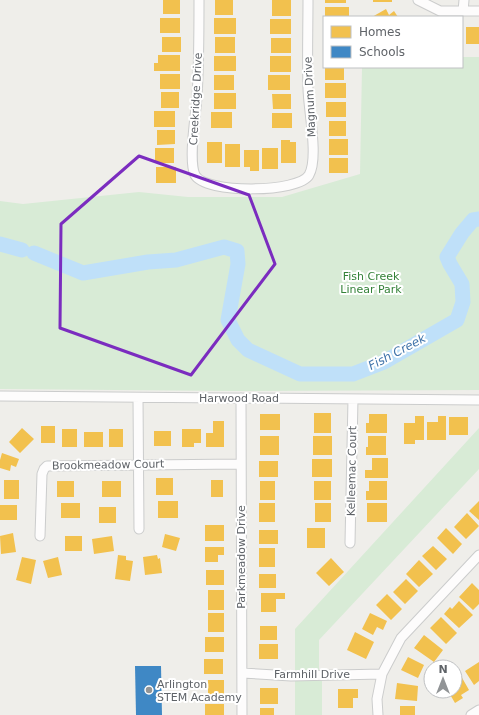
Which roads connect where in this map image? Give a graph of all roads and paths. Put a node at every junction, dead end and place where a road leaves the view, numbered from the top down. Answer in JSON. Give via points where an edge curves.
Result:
{"nodes":[{"id":1,"x":199,"y":0,"type":"edge"},
{"id":2,"x":308,"y":0,"type":"edge"},
{"id":3,"x":418,"y":0,"type":"edge"},
{"id":4,"x":464,"y":0,"type":"edge"},
{"id":5,"x":463,"y":11,"type":"junction"},
{"id":6,"x":479,"y":11,"type":"edge"},
{"id":7,"x":293,"y":184,"type":"joint"},
{"id":8,"x":0,"y":396,"type":"edge"},
{"id":9,"x":138,"y":398,"type":"junction"},
{"id":10,"x":241,"y":398,"type":"junction"},
{"id":11,"x":353,"y":399,"type":"junction"},
{"id":12,"x":479,"y":400,"type":"edge"},
{"id":13,"x":139,"y":464,"type":"junction"},
{"id":14,"x":241,"y":464,"type":"junction"},
{"id":15,"x":139,"y":529,"type":"dead end"},
{"id":16,"x":40,"y":536,"type":"dead end"},
{"id":17,"x":350,"y":543,"type":"dead end"},
{"id":18,"x":479,"y":555,"type":"edge"},
{"id":19,"x":242,"y":673,"type":"junction"},
{"id":20,"x":382,"y":674,"type":"junction"},
{"id":21,"x":479,"y":710,"type":"edge"},
{"id":22,"x":242,"y":715,"type":"edge"},
{"id":23,"x":378,"y":715,"type":"edge"},
{"id":24,"x":471,"y":715,"type":"edge"}],
"edges":[{"from":1,"to":7,"type":"street","name":"Creekridge Drive","via":[[197,98],[193,122],[195,175],[200,181],[213,186],[267,188]]},
{"from":2,"to":7,"type":"street","name":"Magnum Drive","via":[[308,90],[312,123],[312,161],[309,175]]},
{"from":3,"to":5,"type":"street","via":[[440,11]]},
{"from":4,"to":5,"type":"street"},
{"from":5,"to":6,"type":"street"},
{"from":8,"to":9,"type":"street","name":"Harwood Road"},
{"from":9,"to":10,"type":"street","name":"Harwood Road"},
{"from":9,"to":13,"type":"street"},
{"from":10,"to":11,"type":"street","name":"Harwood Road"},
{"from":10,"to":14,"type":"street","name":"Parkmeadow Drive"},
{"from":11,"to":12,"type":"street","name":"Harwood Road"},
{"from":11,"to":17,"type":"street","name":"Kelleemac Court"},
{"from":13,"to":14,"type":"street","name":"Brookmeadow Court"},
{"from":13,"to":15,"type":"street"},
{"from":13,"to":16,"type":"street","name":"Brookmeadow Court","via":[[47,466],[42,474]]},
{"from":14,"to":19,"type":"street","name":"Parkmeadow Drive"},
{"from":18,"to":20,"type":"street","via":[[401,638]]},
{"from":19,"to":20,"type":"street","name":"Farmhill Drive","via":[[291,676]]},
{"from":19,"to":22,"type":"street","name":"Parkmeadow Drive"},
{"from":20,"to":23,"type":"street","via":[[377,700]]},
{"from":21,"to":24,"type":"street"}]}
